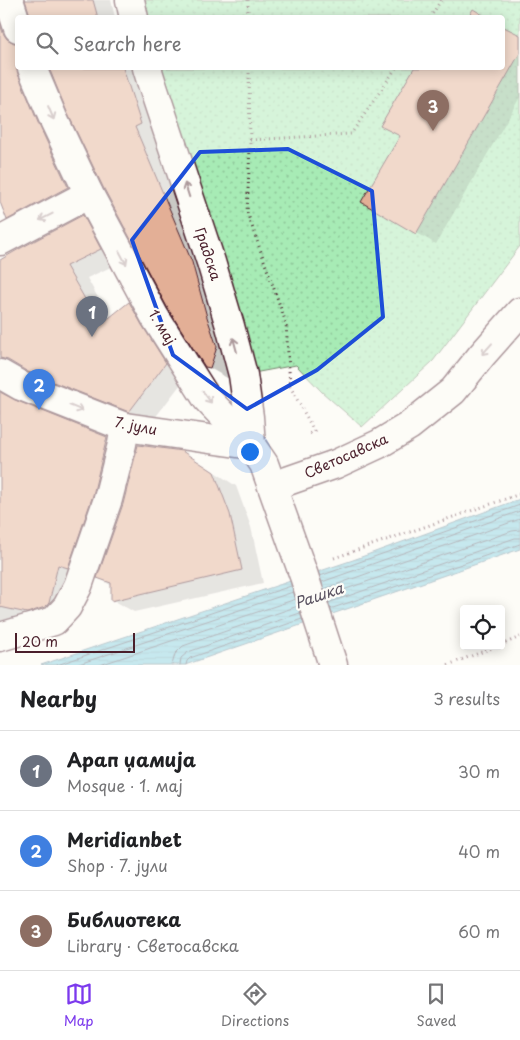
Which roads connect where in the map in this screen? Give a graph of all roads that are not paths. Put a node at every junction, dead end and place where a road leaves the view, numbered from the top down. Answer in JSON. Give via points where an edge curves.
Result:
{"nodes":[{"id":1,"x":9,"y":0,"type":"edge"},
{"id":2,"x":130,"y":0,"type":"edge"},
{"id":3,"x":133,"y":15,"type":"edge"},
{"id":4,"x":15,"y":19,"type":"edge"},
{"id":5,"x":33,"y":70,"type":"edge"},
{"id":6,"x":148,"y":70,"type":"edge"},
{"id":7,"x":89,"y":194,"type":"junction"},
{"id":8,"x":0,"y":241,"type":"edge"},
{"id":9,"x":520,"y":312,"type":"edge"},
{"id":10,"x":0,"y":374,"type":"edge"},
{"id":11,"x":125,"y":427,"type":"junction"},
{"id":12,"x":263,"y":465,"type":"junction"},
{"id":13,"x":0,"y":637,"type":"edge"},
{"id":14,"x":333,"y":665,"type":"edge"}],
"edges":[{"from":1,"to":4,"type":"street"},
{"from":2,"to":3,"type":"street"},
{"from":5,"to":7,"type":"street","name":"1. мај","one_way":true},
{"from":12,"to":6,"type":"street","name":"Градска","one_way":true,"via":[[249,417],[243,375],[230,326]]},
{"from":7,"to":8,"type":"street","one_way":true},
{"from":7,"to":12,"type":"street","name":"1. мај","one_way":true,"via":[[155,316],[207,399]]},
{"from":9,"to":12,"type":"street","name":"Светосавска","one_way":true,"via":[[453,391],[409,426],[379,444],[336,464]]},
{"from":10,"to":11,"type":"street","name":"7. јули","one_way":true,"via":[[21,386]]},
{"from":11,"to":12,"type":"street","name":"7. јули"},
{"from":11,"to":13,"type":"street","via":[[108,499],[78,586],[67,607],[54,621]]},
{"from":12,"to":14,"type":"street","name":"1. мај"}]}
